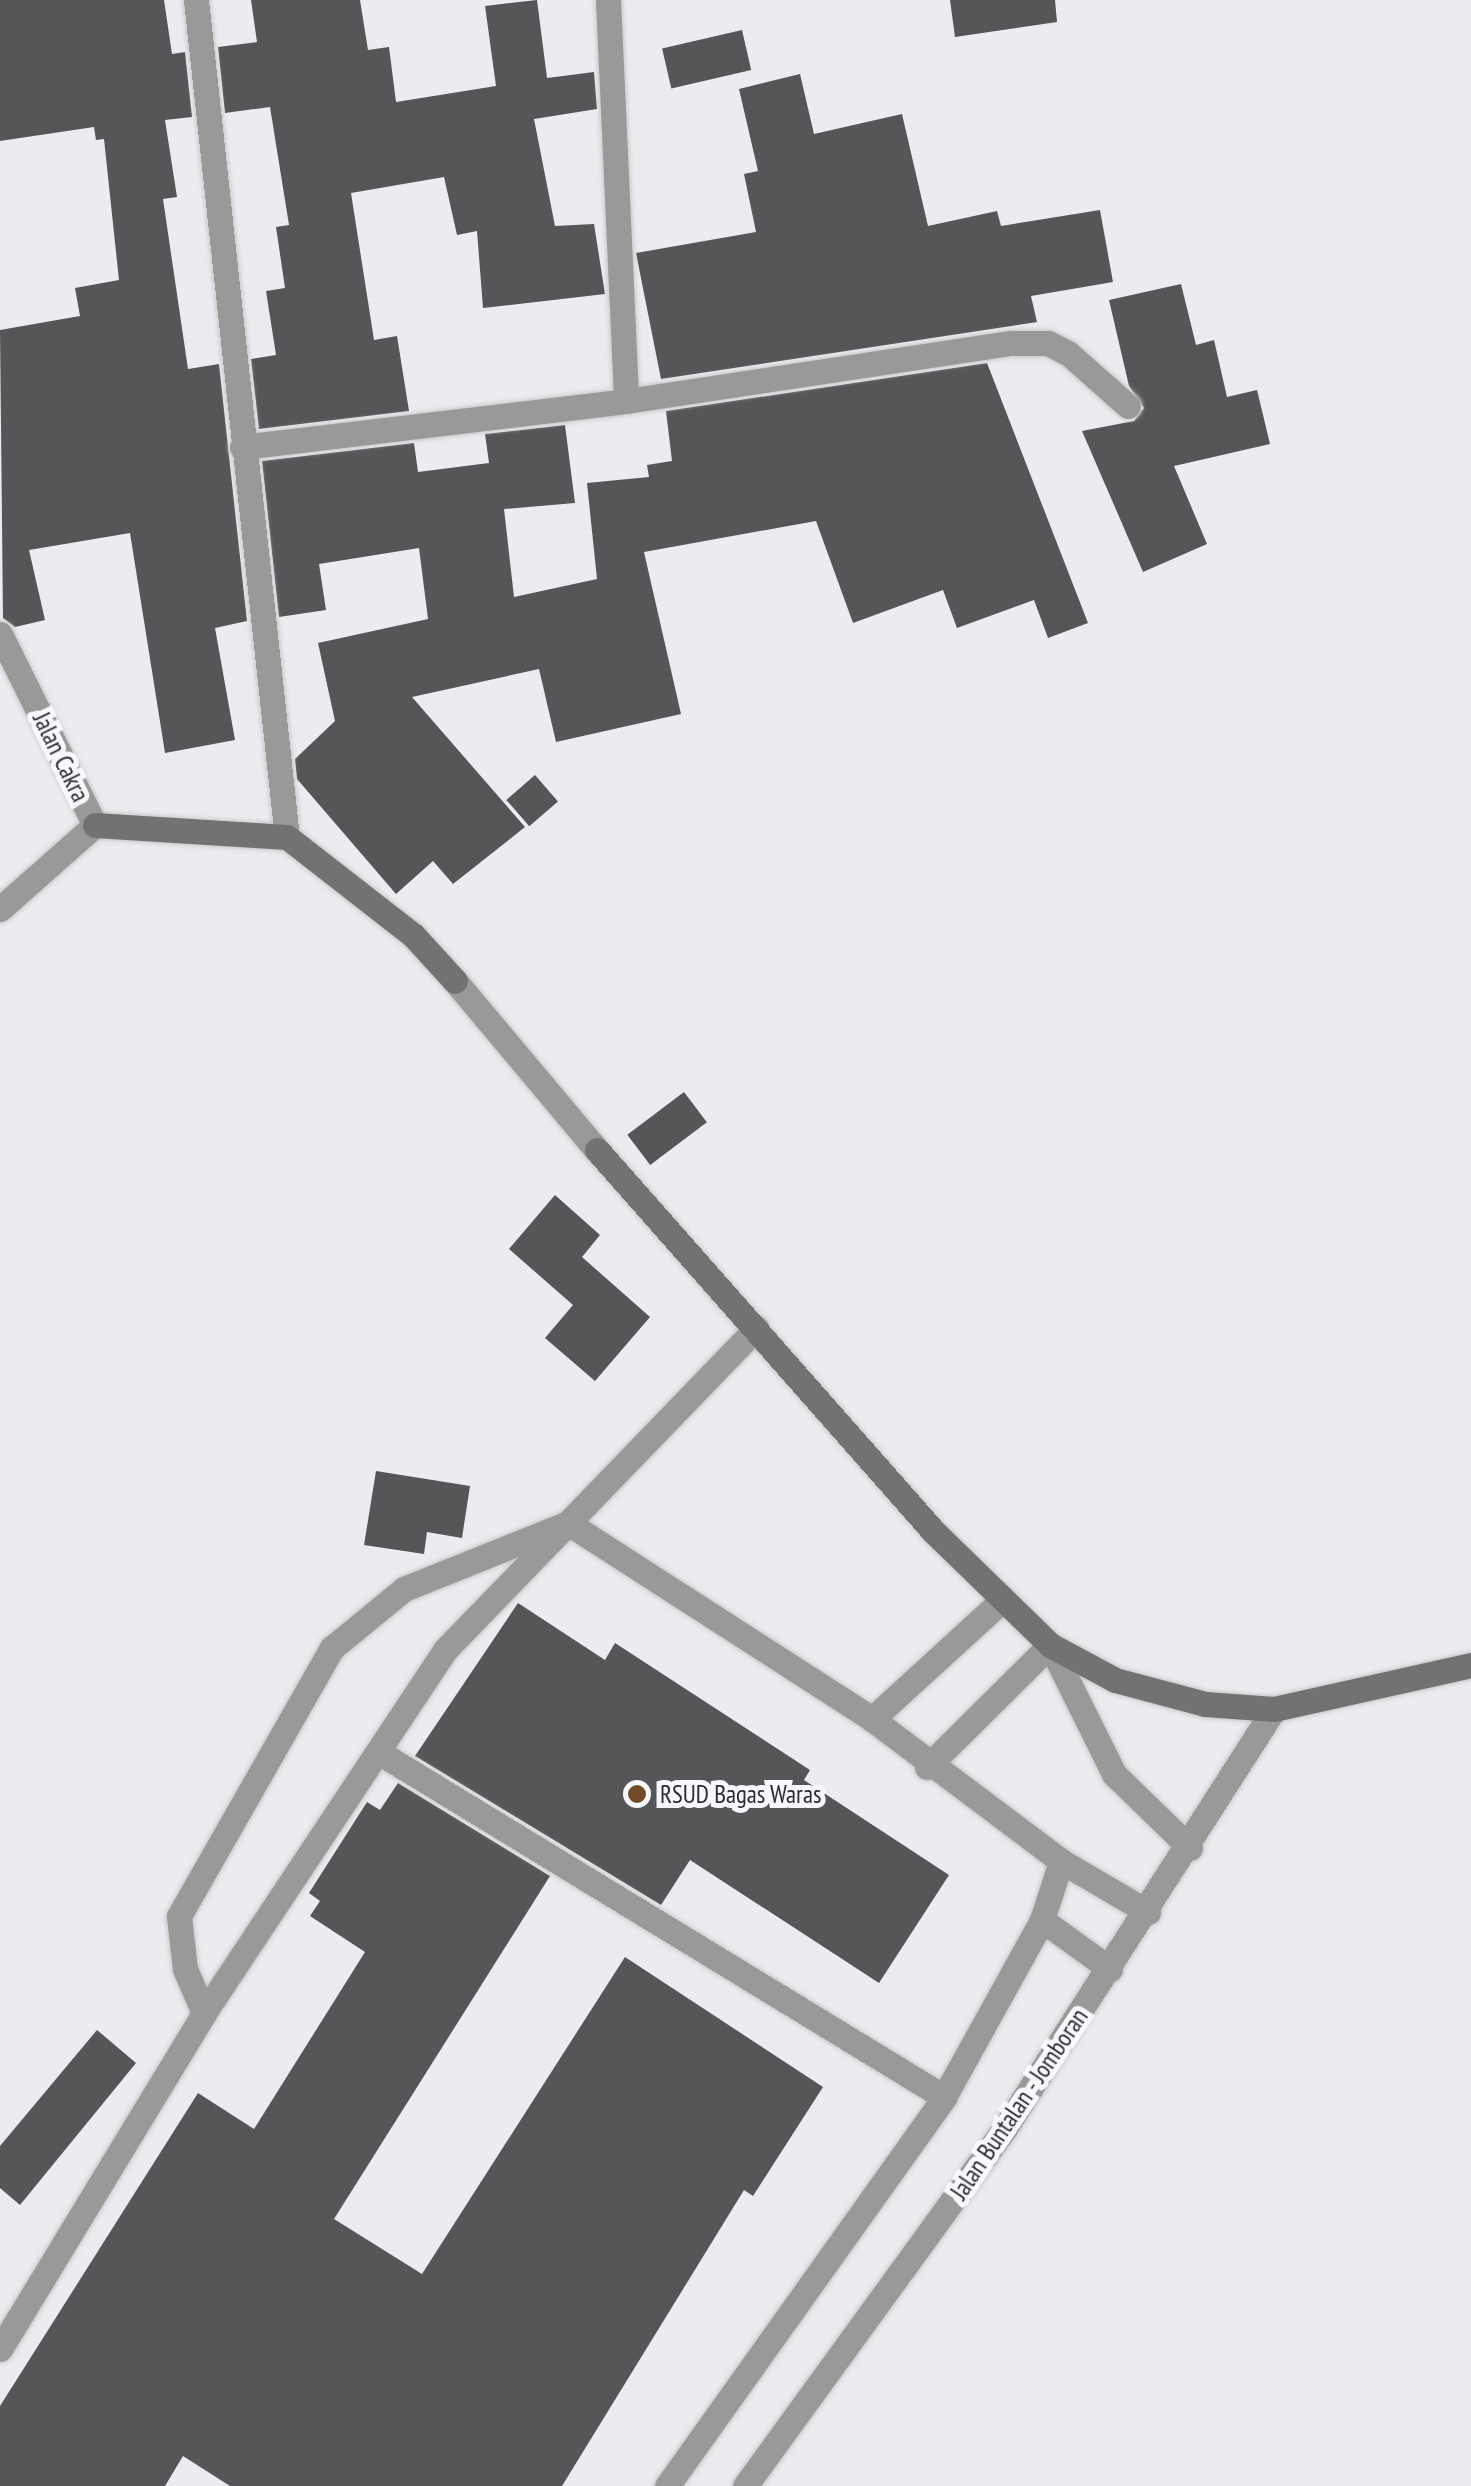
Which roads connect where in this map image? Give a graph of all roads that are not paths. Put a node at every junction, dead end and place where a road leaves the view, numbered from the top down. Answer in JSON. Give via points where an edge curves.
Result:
{"nodes":[{"id":1,"x":196,"y":0,"type":"edge"},
{"id":2,"x":608,"y":0,"type":"edge"},
{"id":3,"x":626,"y":401,"type":"junction"},
{"id":4,"x":1128,"y":406,"type":"dead end"},
{"id":5,"x":242,"y":447,"type":"junction"},
{"id":6,"x":0,"y":634,"type":"edge"},
{"id":7,"x":95,"y":825,"type":"junction"},
{"id":8,"x":288,"y":838,"type":"junction"},
{"id":9,"x":0,"y":908,"type":"edge"},
{"id":10,"x":455,"y":982,"type":"joint"},
{"id":11,"x":597,"y":1150,"type":"joint"},
{"id":12,"x":756,"y":1328,"type":"junction"},
{"id":13,"x":568,"y":1523,"type":"junction"},
{"id":14,"x":999,"y":1602,"type":"junction"},
{"id":15,"x":1050,"y":1646,"type":"junction"},
{"id":16,"x":1471,"y":1665,"type":"edge"},
{"id":17,"x":1274,"y":1709,"type":"junction"},
{"id":18,"x":872,"y":1719,"type":"junction"},
{"id":19,"x":380,"y":1753,"type":"junction"},
{"id":20,"x":927,"y":1767,"type":"junction"},
{"id":21,"x":1190,"y":1848,"type":"junction"},
{"id":22,"x":1060,"y":1861,"type":"junction"},
{"id":23,"x":1148,"y":1912,"type":"junction"},
{"id":24,"x":1042,"y":1920,"type":"junction"},
{"id":25,"x":1110,"y":1969,"type":"junction"},
{"id":26,"x":204,"y":2013,"type":"junction"},
{"id":27,"x":944,"y":2097,"type":"junction"},
{"id":28,"x":0,"y":2349,"type":"edge"},
{"id":29,"x":667,"y":2486,"type":"edge"},
{"id":30,"x":745,"y":2486,"type":"edge"}],
"edges":[{"from":1,"to":5,"type":"street"},
{"from":2,"to":3,"type":"street"},
{"from":3,"to":4,"type":"street","via":[[1048,343]]},
{"from":3,"to":5,"type":"street"},
{"from":5,"to":8,"type":"street"},
{"from":6,"to":7,"type":"street","name":"Jalan Cakra"},
{"from":7,"to":8,"type":"main road"},
{"from":7,"to":9,"type":"street"},
{"from":8,"to":10,"type":"main road","via":[[414,935]]},
{"from":10,"to":11,"type":"street"},
{"from":11,"to":12,"type":"main road"},
{"from":12,"to":13,"type":"street"},
{"from":12,"to":14,"type":"main road"},
{"from":13,"to":18,"type":"street"},
{"from":13,"to":19,"type":"street","via":[[444,1650]]},
{"from":13,"to":26,"type":"street","via":[[404,1588],[332,1648],[180,1916],[185,1969]]},
{"from":14,"to":15,"type":"main road"},
{"from":14,"to":18,"type":"street"},
{"from":15,"to":17,"type":"main road","via":[[1115,1680],[1204,1704]]},
{"from":15,"to":20,"type":"street"},
{"from":15,"to":21,"type":"street","via":[[1089,1738],[1114,1774]]},
{"from":16,"to":17,"type":"main road"},
{"from":17,"to":21,"type":"street","name":"Jalan Buntalan - Jomboran"},
{"from":18,"to":20,"type":"street"},
{"from":19,"to":26,"type":"street"},
{"from":19,"to":27,"type":"street"},
{"from":20,"to":22,"type":"street"},
{"from":21,"to":23,"type":"street","name":"Jalan Buntalan - Jomboran"},
{"from":22,"to":23,"type":"street"},
{"from":22,"to":24,"type":"street"},
{"from":23,"to":25,"type":"street","name":"Jalan Buntalan - Jomboran"},
{"from":24,"to":25,"type":"street"},
{"from":24,"to":27,"type":"street"},
{"from":25,"to":30,"type":"street","name":"Jalan Buntalan - Jomboran"},
{"from":26,"to":28,"type":"street"},
{"from":27,"to":29,"type":"street"}]}
